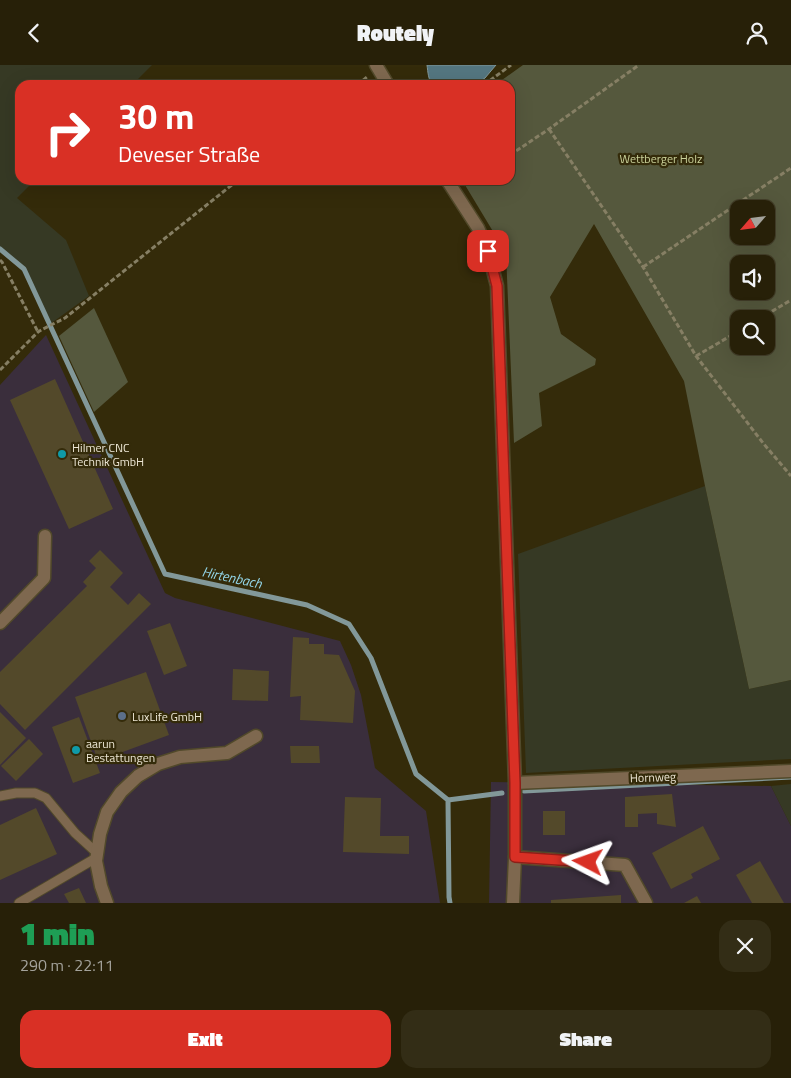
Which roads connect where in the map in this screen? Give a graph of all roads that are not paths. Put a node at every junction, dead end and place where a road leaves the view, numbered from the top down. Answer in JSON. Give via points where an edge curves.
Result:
{"nodes":[{"id":1,"x":376,"y":65,"type":"edge"},
{"id":2,"x":385,"y":80,"type":"edge"},
{"id":3,"x":450,"y":185,"type":"edge"},
{"id":4,"x":45,"y":536,"type":"dead end"},
{"id":5,"x":0,"y":623,"type":"edge"},
{"id":6,"x":256,"y":737,"type":"dead end"},
{"id":7,"x":791,"y":771,"type":"edge"},
{"id":8,"x":515,"y":783,"type":"junction"},
{"id":9,"x":0,"y":796,"type":"edge"},
{"id":10,"x":96,"y":855,"type":"junction"},
{"id":11,"x":515,"y":857,"type":"junction"},
{"id":12,"x":19,"y":903,"type":"edge"},
{"id":13,"x":107,"y":903,"type":"edge"},
{"id":14,"x":514,"y":903,"type":"edge"},
{"id":15,"x":646,"y":903,"type":"edge"}],
"edges":[{"from":1,"to":2,"type":"street"},
{"from":3,"to":8,"type":"street","via":[[478,228],[497,286]]},
{"from":4,"to":5,"type":"street","via":[[44,578]]},
{"from":6,"to":10,"type":"street","via":[[227,753],[180,757],[158,764],[138,776],[107,812]]},
{"from":7,"to":8,"type":"street","name":"Hornweg"},
{"from":8,"to":11,"type":"street"},
{"from":9,"to":10,"type":"lane","via":[[35,793],[46,798]]},
{"from":10,"to":12,"type":"lane"},
{"from":10,"to":13,"type":"street"},
{"from":11,"to":14,"type":"street"},
{"from":11,"to":15,"type":"street","via":[[625,865]]}]}
